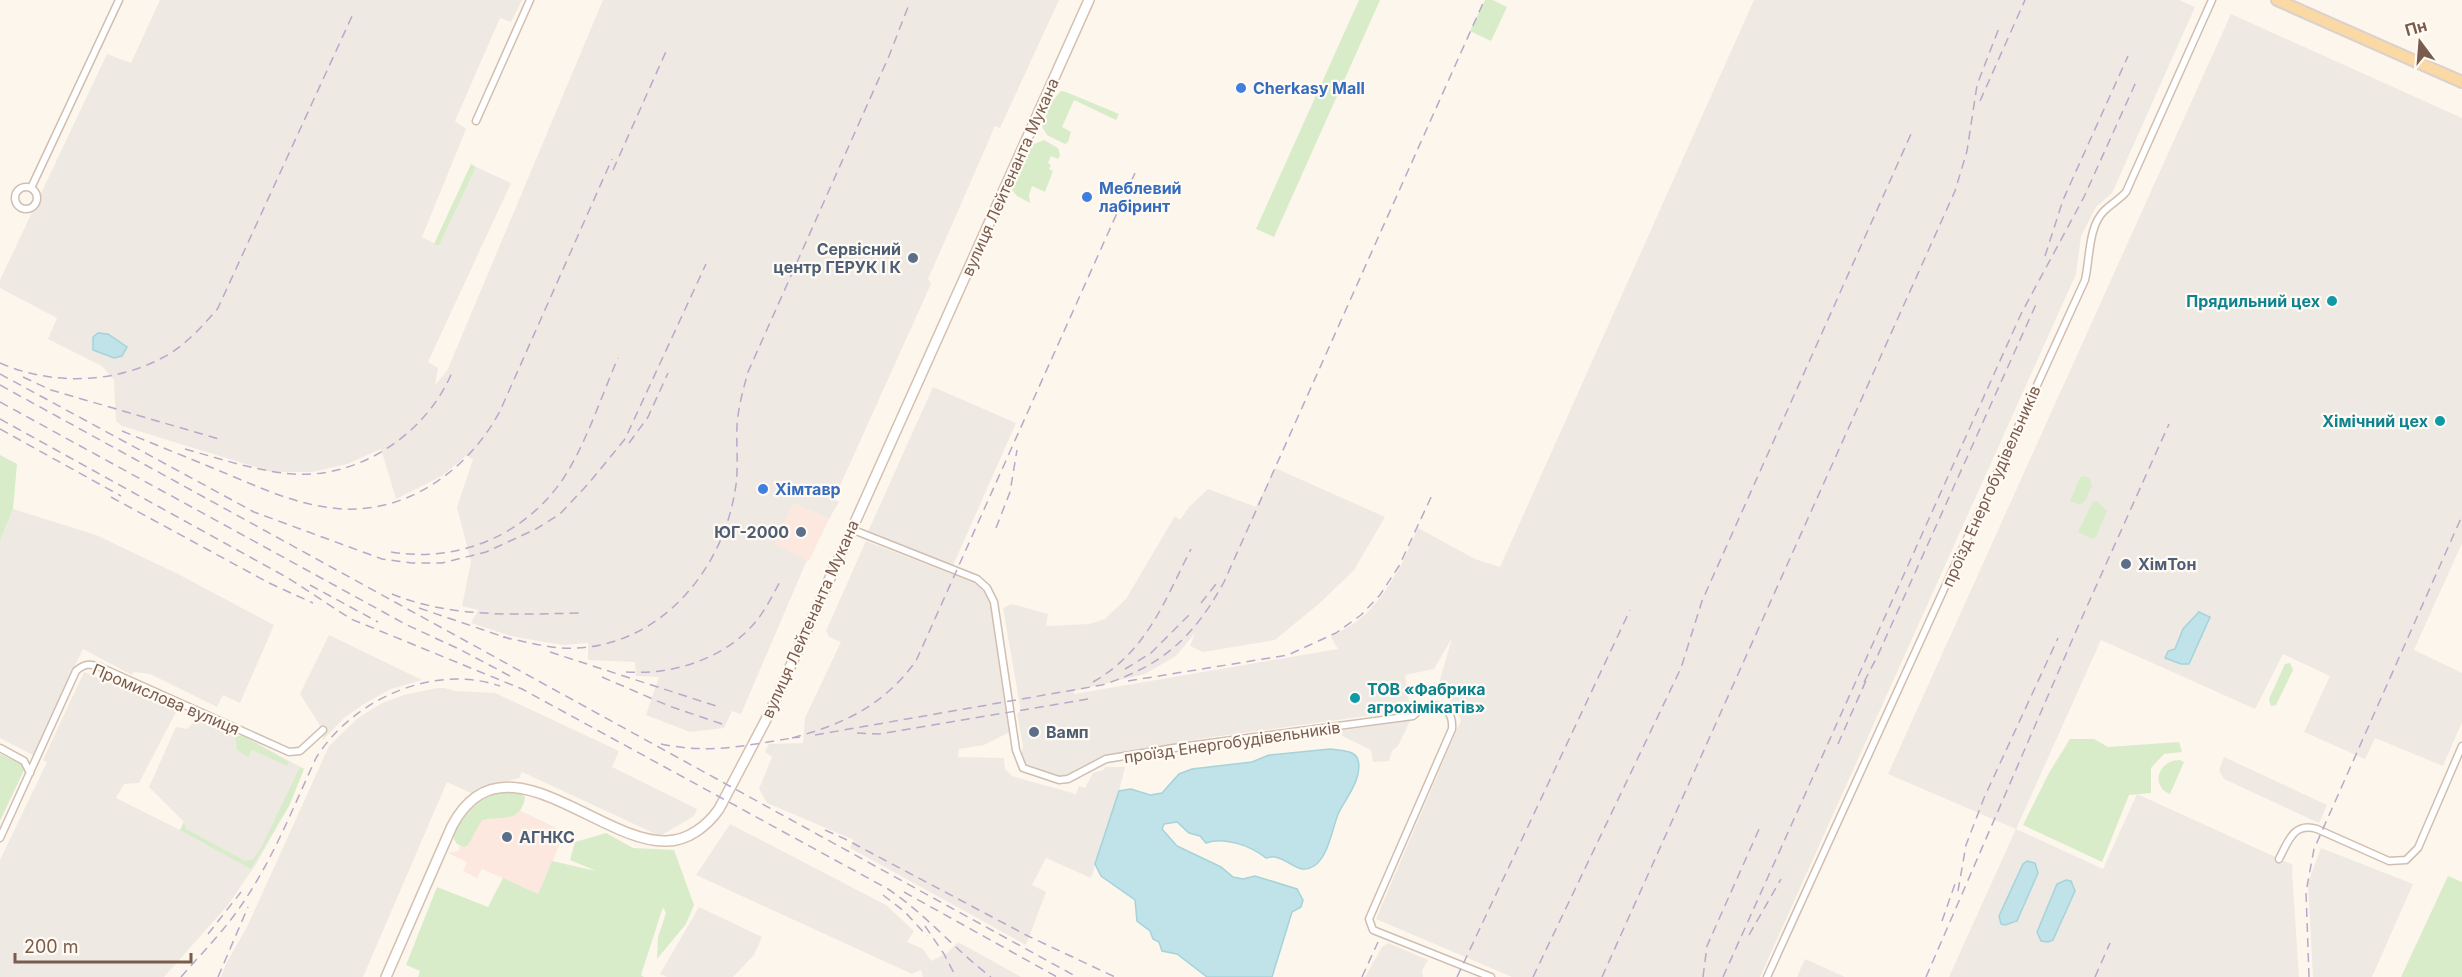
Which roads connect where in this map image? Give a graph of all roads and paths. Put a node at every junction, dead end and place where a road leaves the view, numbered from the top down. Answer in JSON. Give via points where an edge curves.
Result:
{"nodes":[{"id":1,"x":119,"y":0,"type":"edge"},
{"id":2,"x":530,"y":0,"type":"edge"},
{"id":3,"x":1089,"y":0,"type":"edge"},
{"id":4,"x":2212,"y":0,"type":"edge"},
{"id":5,"x":2277,"y":0,"type":"edge"},
{"id":6,"x":2462,"y":82,"type":"edge"},
{"id":7,"x":476,"y":121,"type":"dead end"},
{"id":8,"x":31,"y":188,"type":"dead end"},
{"id":9,"x":850,"y":529,"type":"junction"},
{"id":10,"x":323,"y":730,"type":"dead end"},
{"id":11,"x":2462,"y":746,"type":"edge"},
{"id":12,"x":0,"y":747,"type":"edge"},
{"id":13,"x":30,"y":774,"type":"junction"},
{"id":14,"x":0,"y":838,"type":"edge"},
{"id":15,"x":2279,"y":859,"type":"dead end"},
{"id":16,"x":386,"y":977,"type":"edge"},
{"id":17,"x":1491,"y":977,"type":"edge"},
{"id":18,"x":1767,"y":977,"type":"edge"}],
"edges":[{"from":1,"to":8,"type":"street"},
{"from":2,"to":7,"type":"street"},
{"from":3,"to":9,"type":"main road","name":"вулиця Лейтенанта Мукана"},
{"from":4,"to":18,"type":"street","name":"проїзд Енергобудівельників","via":[[2126,192],[2103,211],[2096,225],[2085,280]]},
{"from":5,"to":6,"type":"main road"},
{"from":9,"to":16,"type":"main road","name":"вулиця Лейтенанта Мукана","via":[[770,712],[725,800],[707,823],[683,838],[657,841],[528,790],[504,787],[480,796],[464,808],[450,830]]},
{"from":9,"to":17,"type":"street","name":"проїзд Енергобудівельників","via":[[977,579],[987,588],[997,614],[1016,750],[1023,768],[1030,772],[1068,779],[1106,759],[1413,716],[1432,705],[1448,710],[1453,719],[1452,729],[1369,919],[1373,930]]},
{"from":10,"to":13,"type":"street","name":"Промислова вулиця","via":[[300,751],[289,752],[92,664],[76,671]]},
{"from":11,"to":15,"type":"street","via":[[2418,848],[2406,860],[2389,861],[2305,827],[2291,835]]},
{"from":12,"to":13,"type":"street","via":[[24,761]]},
{"from":13,"to":14,"type":"street","name":"Промислова вулиця"}]}
